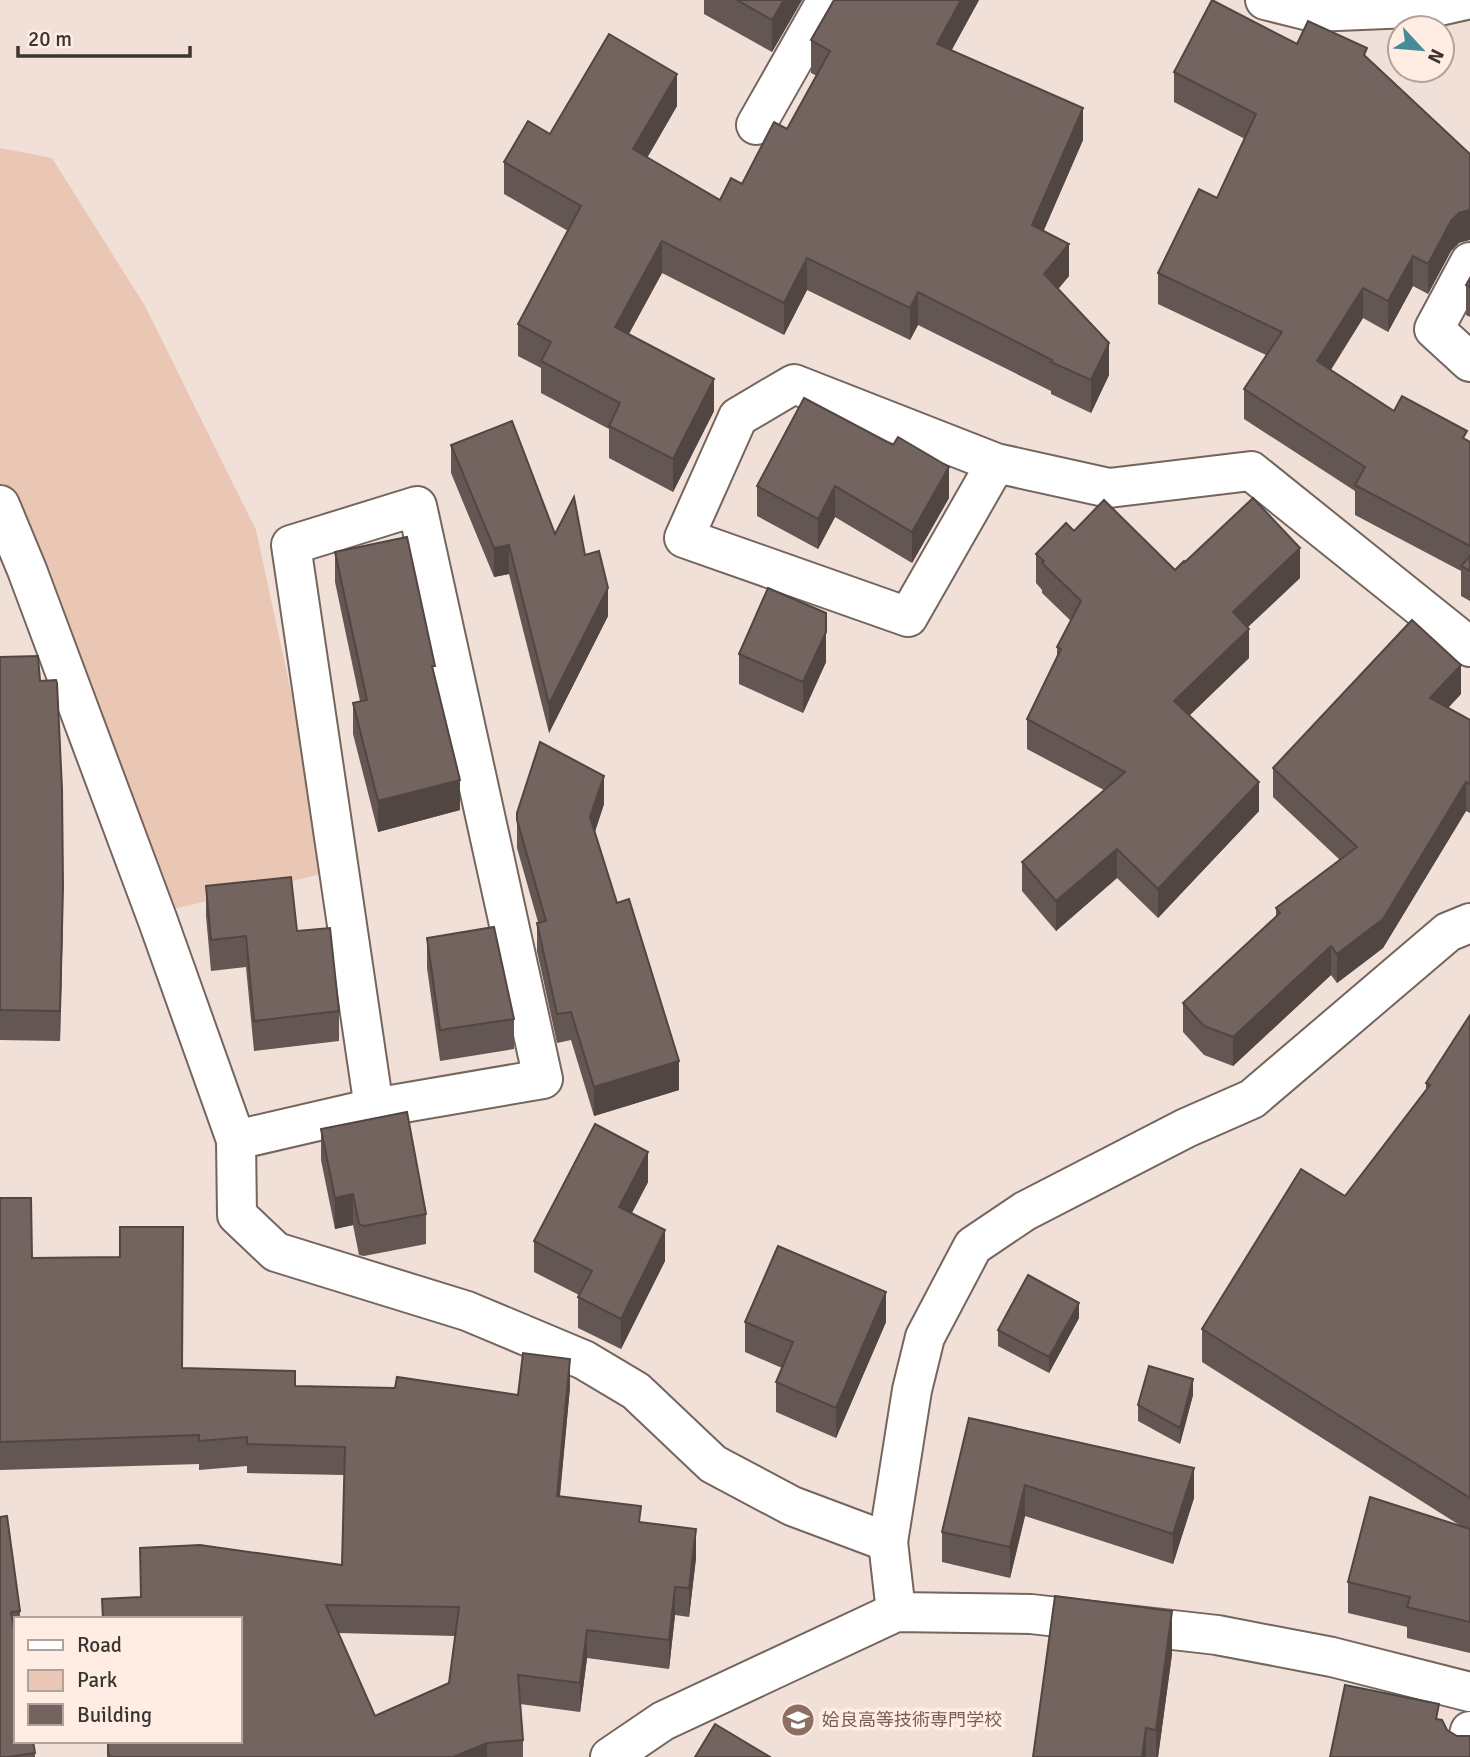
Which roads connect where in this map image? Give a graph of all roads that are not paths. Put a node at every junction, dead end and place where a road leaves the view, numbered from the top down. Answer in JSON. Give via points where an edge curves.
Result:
{"nodes":[{"id":1,"x":827,"y":0,"type":"edge"},
{"id":2,"x":1265,"y":0,"type":"edge"},
{"id":3,"x":1466,"y":0,"type":"edge"},
{"id":4,"x":757,"y":125,"type":"dead end"},
{"id":5,"x":1470,"y":262,"type":"edge"},
{"id":6,"x":1470,"y":362,"type":"edge"},
{"id":7,"x":996,"y":463,"type":"junction"},
{"id":8,"x":0,"y":505,"type":"edge"},
{"id":9,"x":1470,"y":648,"type":"edge"},
{"id":10,"x":1463,"y":933,"type":"edge"},
{"id":11,"x":374,"y":1108,"type":"junction"},
{"id":12,"x":236,"y":1140,"type":"junction"},
{"id":13,"x":888,"y":1542,"type":"junction"},
{"id":14,"x":896,"y":1612,"type":"junction"},
{"id":15,"x":1470,"y":1692,"type":"edge"},
{"id":16,"x":1470,"y":1731,"type":"edge"},
{"id":17,"x":610,"y":1757,"type":"edge"},
{"id":18,"x":1463,"y":1757,"type":"edge"}],
"edges":[{"from":1,"to":4,"type":"street"},
{"from":2,"to":3,"type":"street","via":[[1313,12],[1435,7]]},
{"from":5,"to":6,"type":"street","via":[[1434,329]]},
{"from":7,"to":7,"type":"street","via":[[794,384],[738,417],[684,538],[908,617]]},
{"from":7,"to":9,"type":"street","via":[[1109,488],[1251,471]]},
{"from":8,"to":12,"type":"street"},
{"from":10,"to":13,"type":"street","via":[[1252,1099],[1025,1211],[973,1247],[925,1337]]},
{"from":11,"to":11,"type":"street","via":[[543,1079],[417,506],[291,545]]},
{"from":11,"to":12,"type":"street"},
{"from":12,"to":13,"type":"street","via":[[237,1215],[276,1252],[467,1311],[584,1360],[636,1391],[713,1464],[792,1506]]},
{"from":13,"to":14,"type":"street"},
{"from":14,"to":15,"type":"street","via":[[1031,1614],[1217,1636],[1332,1657]]},
{"from":14,"to":17,"type":"street","via":[[663,1721]]},
{"from":16,"to":18,"type":"street"}]}
